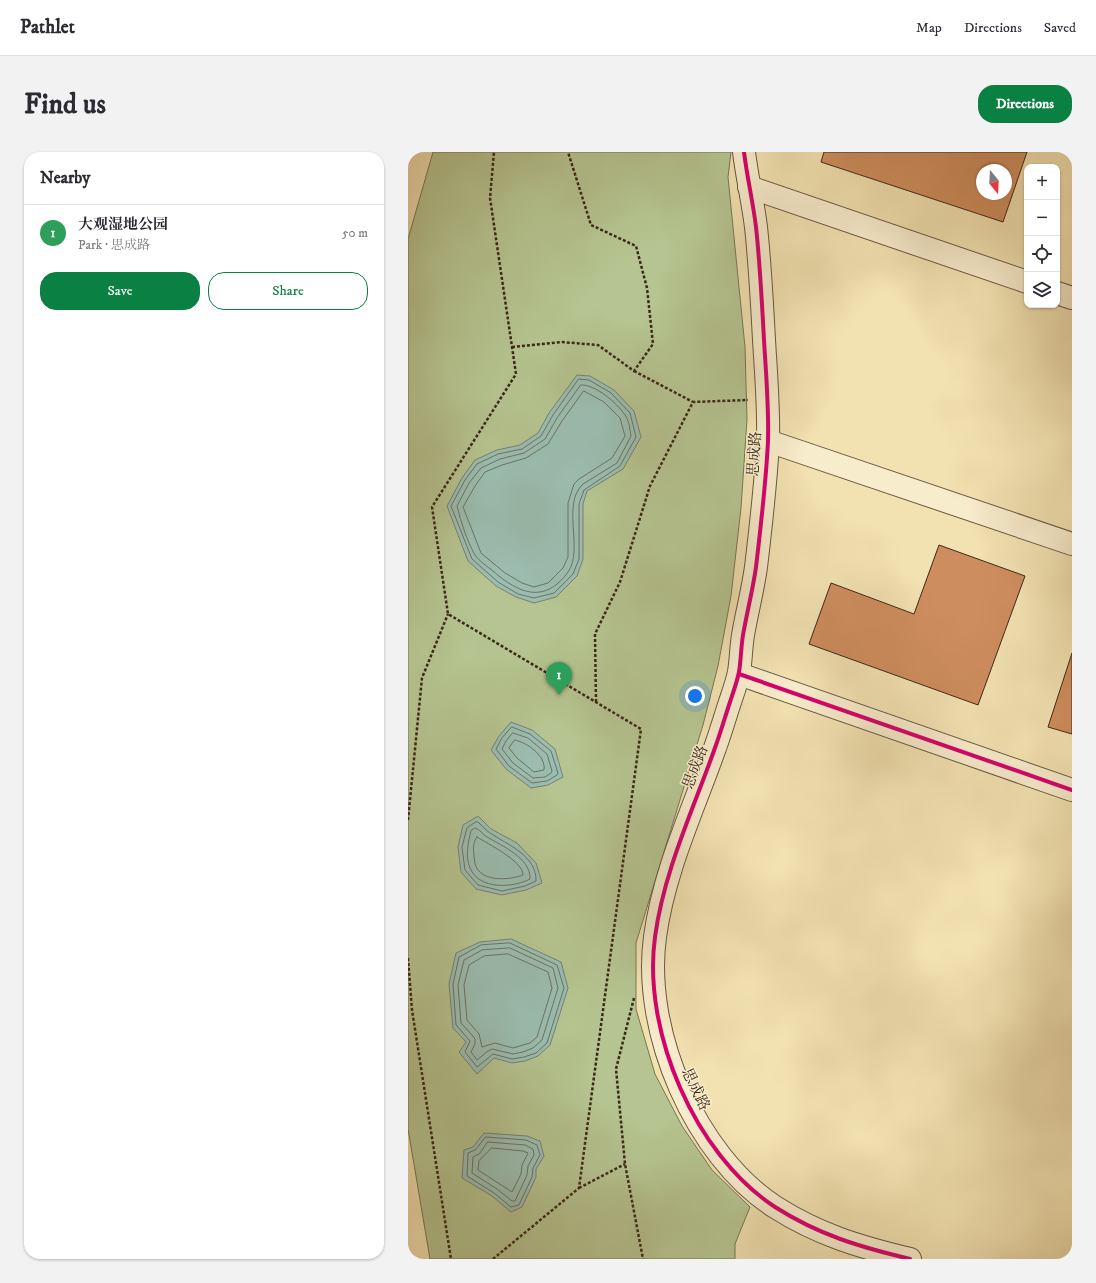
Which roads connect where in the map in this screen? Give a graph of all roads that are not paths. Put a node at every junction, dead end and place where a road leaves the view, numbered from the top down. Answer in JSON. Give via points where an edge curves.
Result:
{"nodes":[{"id":1,"x":744,"y":152,"type":"edge"},
{"id":2,"x":749,"y":187,"type":"junction"},
{"id":3,"x":1024,"y":281,"type":"edge"},
{"id":4,"x":1060,"y":294,"type":"edge"},
{"id":5,"x":1072,"y":298,"type":"edge"},
{"id":6,"x":768,"y":441,"type":"junction"},
{"id":7,"x":1072,"y":544,"type":"edge"},
{"id":8,"x":738,"y":674,"type":"junction"},
{"id":9,"x":1072,"y":790,"type":"edge"},
{"id":10,"x":910,"y":1259,"type":"edge"}],
"edges":[{"from":1,"to":2,"type":"street","name":"思成路"},
{"from":2,"to":3,"type":"street"},
{"from":2,"to":6,"type":"street","name":"思成路","via":[[756,226],[768,399]]},
{"from":4,"to":5,"type":"street"},
{"from":6,"to":7,"type":"street"},
{"from":6,"to":8,"type":"street","name":"思成路","via":[[756,569]]},
{"from":8,"to":9,"type":"street"},
{"from":8,"to":10,"type":"street","name":"思成路","via":[[716,744],[678,846],[655,938],[655,998],[668,1059],[695,1117],[729,1165],[752,1188],[794,1218],[828,1235],[862,1248]]}]}
